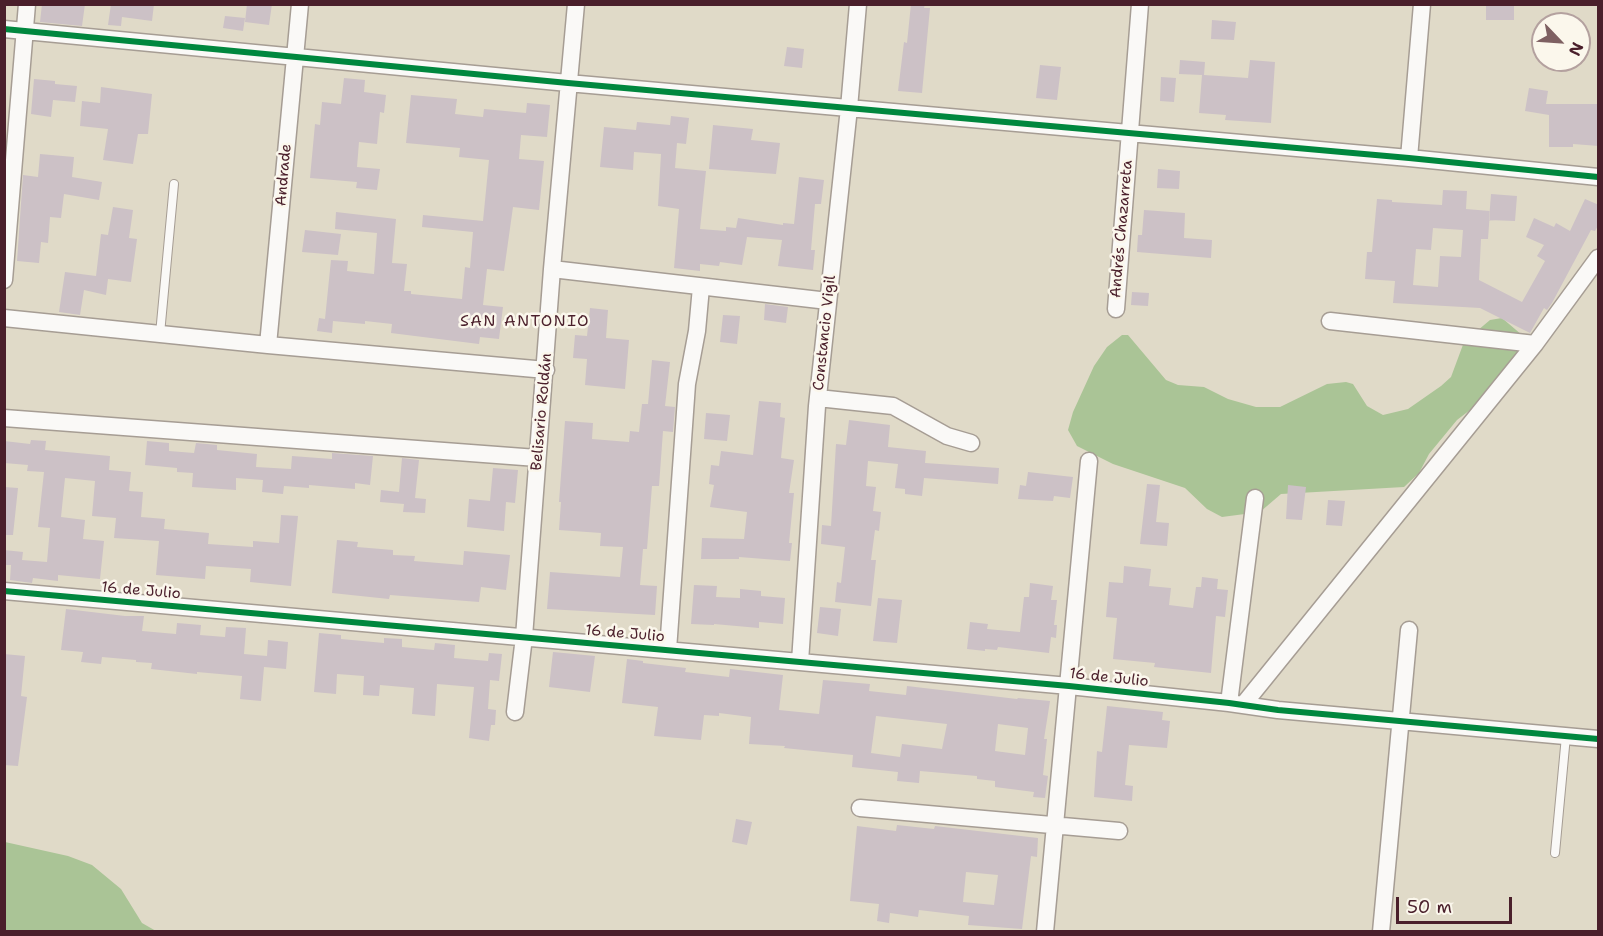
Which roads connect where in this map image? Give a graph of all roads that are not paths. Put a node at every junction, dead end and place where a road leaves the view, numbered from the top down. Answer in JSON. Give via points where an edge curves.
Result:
{"nodes":[{"id":1,"x":27,"y":4,"type":"edge"},
{"id":2,"x":300,"y":4,"type":"edge"},
{"id":3,"x":576,"y":4,"type":"edge"},
{"id":4,"x":858,"y":4,"type":"edge"},
{"id":5,"x":1140,"y":4,"type":"edge"},
{"id":6,"x":1422,"y":4,"type":"edge"},
{"id":7,"x":4,"y":29,"type":"edge"},
{"id":8,"x":25,"y":31,"type":"junction"},
{"id":9,"x":295,"y":55,"type":"junction"},
{"id":10,"x":568,"y":82,"type":"junction"},
{"id":11,"x":849,"y":108,"type":"junction"},
{"id":12,"x":1130,"y":132,"type":"junction"},
{"id":13,"x":1409,"y":158,"type":"junction"},
{"id":14,"x":1599,"y":177,"type":"edge"},
{"id":15,"x":174,"y":184,"type":"dead end"},
{"id":16,"x":1599,"y":258,"type":"edge"},
{"id":17,"x":552,"y":270,"type":"junction"},
{"id":18,"x":4,"y":280,"type":"edge"},
{"id":19,"x":701,"y":286,"type":"junction"},
{"id":20,"x":828,"y":301,"type":"junction"},
{"id":21,"x":1116,"y":309,"type":"dead end"},
{"id":22,"x":4,"y":318,"type":"edge"},
{"id":23,"x":1330,"y":321,"type":"dead end"},
{"id":24,"x":160,"y":334,"type":"junction"},
{"id":25,"x":1535,"y":344,"type":"junction"},
{"id":26,"x":268,"y":345,"type":"junction"},
{"id":27,"x":546,"y":369,"type":"junction"},
{"id":28,"x":818,"y":398,"type":"junction"},
{"id":29,"x":4,"y":417,"type":"edge"},
{"id":30,"x":971,"y":443,"type":"dead end"},
{"id":31,"x":537,"y":458,"type":"junction"},
{"id":32,"x":1089,"y":461,"type":"dead end"},
{"id":33,"x":1255,"y":498,"type":"dead end"},
{"id":34,"x":4,"y":591,"type":"edge"},
{"id":35,"x":1409,"y":630,"type":"dead end"},
{"id":36,"x":524,"y":637,"type":"junction"},
{"id":37,"x":668,"y":650,"type":"junction"},
{"id":38,"x":800,"y":662,"type":"junction"},
{"id":39,"x":1069,"y":686,"type":"junction"},
{"id":40,"x":1236,"y":704,"type":"junction"},
{"id":41,"x":515,"y":712,"type":"dead end"},
{"id":42,"x":1401,"y":722,"type":"junction"},
{"id":43,"x":1566,"y":736,"type":"junction"},
{"id":44,"x":1599,"y":739,"type":"edge"},
{"id":45,"x":860,"y":808,"type":"dead end"},
{"id":46,"x":1055,"y":826,"type":"junction"},
{"id":47,"x":1119,"y":831,"type":"dead end"},
{"id":48,"x":1555,"y":853,"type":"dead end"},
{"id":49,"x":1045,"y":932,"type":"edge"},
{"id":50,"x":1381,"y":932,"type":"edge"}],
"edges":[{"from":1,"to":8,"type":"street"},
{"from":2,"to":9,"type":"street","name":"Andrade"},
{"from":3,"to":10,"type":"street","name":"Belisario Roldán"},
{"from":4,"to":11,"type":"street","name":"Constancio Vigil"},
{"from":5,"to":12,"type":"street","name":"Andrés Chazarreta"},
{"from":6,"to":13,"type":"street"},
{"from":7,"to":8,"type":"street"},
{"from":8,"to":9,"type":"street"},
{"from":8,"to":18,"type":"street"},
{"from":9,"to":10,"type":"street"},
{"from":9,"to":26,"type":"street","name":"Andrade"},
{"from":10,"to":11,"type":"street"},
{"from":10,"to":17,"type":"street","name":"Belisario Roldán"},
{"from":11,"to":12,"type":"street"},
{"from":11,"to":20,"type":"street","name":"Constancio Vigil"},
{"from":12,"to":13,"type":"street"},
{"from":12,"to":21,"type":"street","name":"Andrés Chazarreta"},
{"from":13,"to":14,"type":"street"},
{"from":15,"to":24,"type":"lane"},
{"from":16,"to":25,"type":"street"},
{"from":17,"to":19,"type":"street"},
{"from":17,"to":27,"type":"street","name":"Belisario Roldán"},
{"from":19,"to":20,"type":"street"},
{"from":19,"to":37,"type":"street","via":[[687,384]]},
{"from":20,"to":28,"type":"street","name":"Constancio Vigil"},
{"from":22,"to":24,"type":"street"},
{"from":23,"to":25,"type":"street"},
{"from":24,"to":26,"type":"street"},
{"from":25,"to":40,"type":"street"},
{"from":26,"to":27,"type":"street"},
{"from":27,"to":31,"type":"street","name":"Belisario Roldán"},
{"from":28,"to":30,"type":"street","via":[[893,406],[947,436]]},
{"from":28,"to":38,"type":"street","name":"Constancio Vigil"},
{"from":29,"to":31,"type":"street"},
{"from":31,"to":36,"type":"street","name":"Belisario Roldán"},
{"from":32,"to":39,"type":"street"},
{"from":33,"to":40,"type":"street"},
{"from":34,"to":36,"type":"street","name":"16 de Julio"},
{"from":35,"to":42,"type":"street"},
{"from":36,"to":37,"type":"street","name":"16 de Julio"},
{"from":36,"to":41,"type":"street","name":"Belisario Roldán"},
{"from":37,"to":38,"type":"street","name":"16 de Julio"},
{"from":38,"to":39,"type":"street","name":"16 de Julio"},
{"from":39,"to":40,"type":"street","name":"16 de Julio"},
{"from":39,"to":46,"type":"street"},
{"from":40,"to":42,"type":"street","name":"16 de Julio"},
{"from":42,"to":43,"type":"street","name":"16 de Julio"},
{"from":42,"to":50,"type":"street"},
{"from":43,"to":44,"type":"street","name":"16 de Julio"},
{"from":43,"to":48,"type":"lane"},
{"from":45,"to":46,"type":"street"},
{"from":46,"to":47,"type":"street"},
{"from":46,"to":49,"type":"street"}]}
